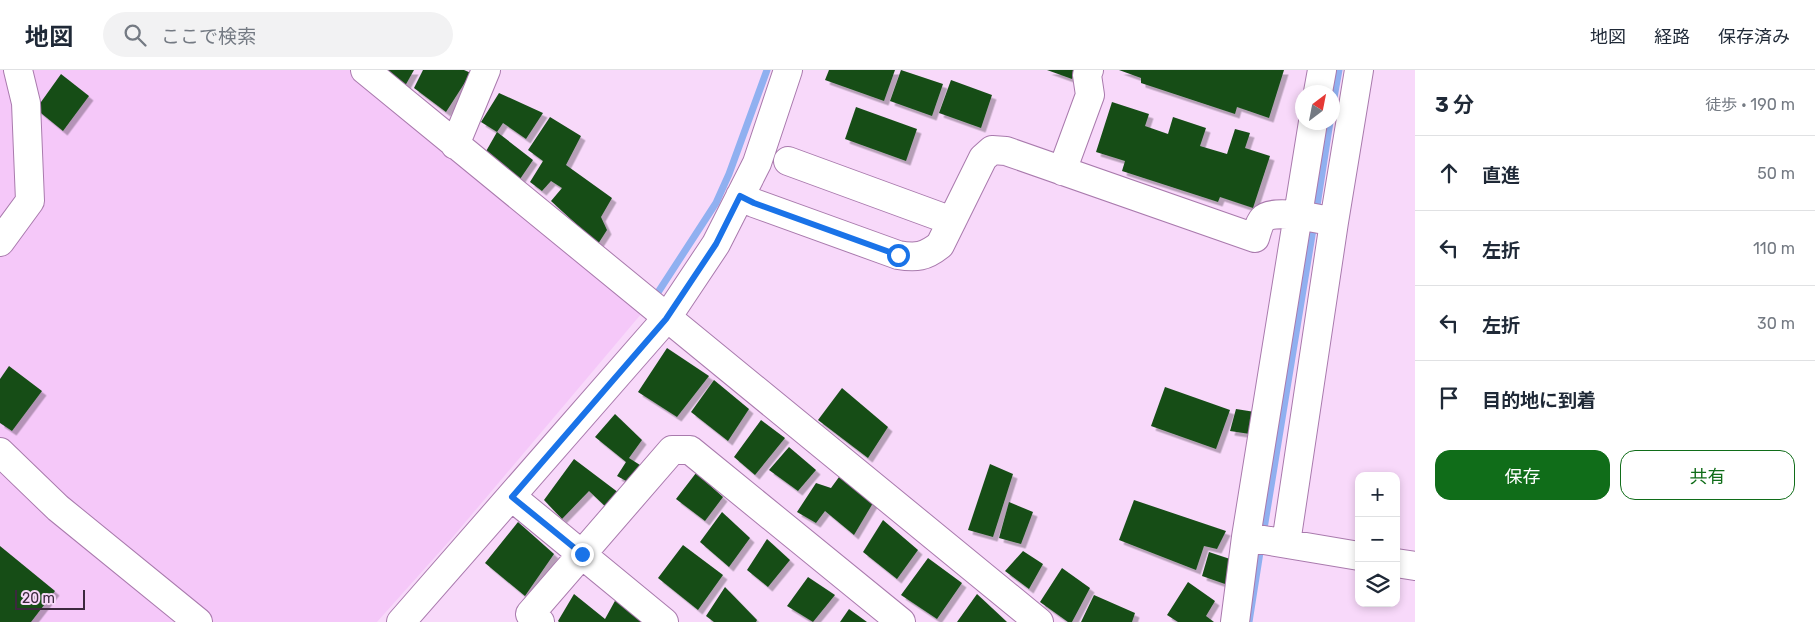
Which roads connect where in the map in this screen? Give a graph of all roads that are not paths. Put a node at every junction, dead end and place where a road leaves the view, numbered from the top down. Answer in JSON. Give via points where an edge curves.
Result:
{"nodes":[{"id":1,"x":18,"y":70,"type":"edge"},
{"id":2,"x":365,"y":70,"type":"edge"},
{"id":3,"x":486,"y":70,"type":"edge"},
{"id":4,"x":788,"y":70,"type":"edge"},
{"id":5,"x":1089,"y":70,"type":"edge"},
{"id":6,"x":1322,"y":70,"type":"edge"},
{"id":7,"x":1359,"y":70,"type":"edge"},
{"id":8,"x":1319,"y":85,"type":"edge"},
{"id":9,"x":1312,"y":130,"type":"edge"},
{"id":10,"x":455,"y":145,"type":"junction"},
{"id":11,"x":788,"y":161,"type":"dead end"},
{"id":12,"x":1062,"y":171,"type":"junction"},
{"id":13,"x":740,"y":196,"type":"junction"},
{"id":14,"x":1298,"y":215,"type":"junction"},
{"id":15,"x":952,"y":221,"type":"junction"},
{"id":16,"x":1334,"y":222,"type":"junction"},
{"id":17,"x":0,"y":242,"type":"edge"},
{"id":18,"x":666,"y":319,"type":"junction"},
{"id":19,"x":0,"y":452,"type":"edge"},
{"id":20,"x":512,"y":497,"type":"junction"},
{"id":21,"x":1246,"y":537,"type":"junction"},
{"id":22,"x":1286,"y":543,"type":"junction"},
{"id":23,"x":582,"y":554,"type":"junction"},
{"id":24,"x":1355,"y":555,"type":"edge"},
{"id":25,"x":1400,"y":564,"type":"edge"},
{"id":26,"x":1415,"y":566,"type":"edge"},
{"id":27,"x":198,"y":622,"type":"edge"},
{"id":28,"x":400,"y":622,"type":"edge"},
{"id":29,"x":540,"y":622,"type":"edge"},
{"id":30,"x":664,"y":622,"type":"edge"},
{"id":31,"x":901,"y":622,"type":"edge"},
{"id":32,"x":1038,"y":622,"type":"edge"},
{"id":33,"x":1235,"y":622,"type":"edge"}],
"edges":[{"from":1,"to":17,"type":"street","via":[[26,102],[30,202]]},
{"from":2,"to":10,"type":"street"},
{"from":3,"to":10,"type":"street"},
{"from":4,"to":13,"type":"street","via":[[757,163]]},
{"from":5,"to":12,"type":"street","via":[[1090,95]]},
{"from":6,"to":8,"type":"street"},
{"from":7,"to":16,"type":"street"},
{"from":9,"to":14,"type":"street"},
{"from":10,"to":18,"type":"street"},
{"from":11,"to":15,"type":"street"},
{"from":12,"to":14,"type":"street","via":[[1255,238],[1263,219],[1269,215]]},
{"from":12,"to":15,"type":"street","via":[[1006,151],[992,150],[983,158]]},
{"from":13,"to":15,"type":"street","via":[[898,255],[915,258],[928,255],[940,245]]},
{"from":13,"to":18,"type":"street","via":[[716,244]]},
{"from":14,"to":16,"type":"street"},
{"from":14,"to":21,"type":"street"},
{"from":16,"to":22,"type":"street"},
{"from":18,"to":20,"type":"street"},
{"from":18,"to":32,"type":"street"},
{"from":19,"to":27,"type":"street","via":[[58,508]]},
{"from":20,"to":23,"type":"street"},
{"from":20,"to":28,"type":"street"},
{"from":21,"to":22,"type":"street"},
{"from":21,"to":33,"type":"street"},
{"from":22,"to":24,"type":"street"},
{"from":23,"to":29,"type":"street","via":[[530,614]]},
{"from":23,"to":30,"type":"street"},
{"from":23,"to":31,"type":"street","via":[[672,450],[690,450]]},
{"from":25,"to":26,"type":"street"}]}
